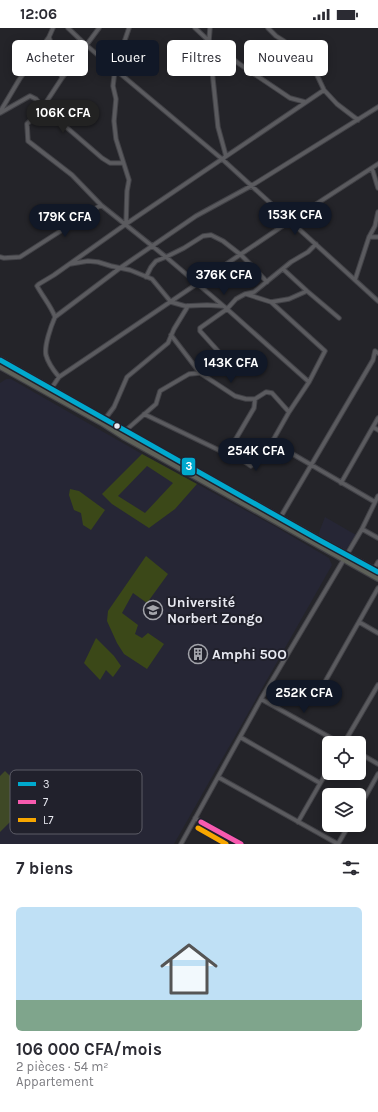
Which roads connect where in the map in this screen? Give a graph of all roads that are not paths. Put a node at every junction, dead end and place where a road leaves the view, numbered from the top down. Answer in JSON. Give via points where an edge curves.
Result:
{"nodes":[{"id":1,"x":54,"y":28,"type":"edge"},
{"id":2,"x":68,"y":28,"type":"edge"},
{"id":3,"x":99,"y":28,"type":"edge"},
{"id":4,"x":129,"y":28,"type":"edge"},
{"id":5,"x":195,"y":28,"type":"edge"},
{"id":6,"x":210,"y":28,"type":"edge"},
{"id":7,"x":268,"y":28,"type":"edge"},
{"id":8,"x":49,"y":37,"type":"junction"},
{"id":9,"x":81,"y":40,"type":"edge"},
{"id":10,"x":125,"y":40,"type":"edge"},
{"id":11,"x":208,"y":40,"type":"edge"},
{"id":12,"x":209,"y":40,"type":"edge"},
{"id":13,"x":88,"y":42,"type":"edge"},
{"id":14,"x":88,"y":47,"type":"edge"},
{"id":15,"x":96,"y":53,"type":"edge"},
{"id":16,"x":236,"y":61,"type":"edge"},
{"id":17,"x":114,"y":76,"type":"edge"},
{"id":18,"x":123,"y":76,"type":"edge"},
{"id":19,"x":213,"y":76,"type":"edge"},
{"id":20,"x":62,"y":78,"type":"joint"},
{"id":21,"x":324,"y":90,"type":"junction"},
{"id":22,"x":305,"y":102,"type":"junction"},
{"id":23,"x":42,"y":107,"type":"junction"},
{"id":24,"x":378,"y":107,"type":"edge"},
{"id":25,"x":0,"y":113,"type":"edge"},
{"id":26,"x":358,"y":120,"type":"junction"},
{"id":27,"x":226,"y":156,"type":"junction"},
{"id":28,"x":222,"y":159,"type":"junction"},
{"id":29,"x":123,"y":163,"type":"junction"},
{"id":30,"x":378,"y":164,"type":"edge"},
{"id":31,"x":372,"y":168,"type":"junction"},
{"id":32,"x":251,"y":186,"type":"junction"},
{"id":33,"x":378,"y":188,"type":"edge"},
{"id":34,"x":101,"y":206,"type":"junction"},
{"id":35,"x":378,"y":212,"type":"edge"},
{"id":36,"x":290,"y":221,"type":"junction"},
{"id":37,"x":126,"y":224,"type":"junction"},
{"id":38,"x":369,"y":237,"type":"junction"},
{"id":39,"x":378,"y":237,"type":"edge"},
{"id":40,"x":316,"y":244,"type":"junction"},
{"id":41,"x":152,"y":246,"type":"junction"},
{"id":42,"x":241,"y":255,"type":"junction"},
{"id":43,"x":0,"y":257,"type":"edge"},
{"id":44,"x":166,"y":257,"type":"junction"},
{"id":45,"x":70,"y":264,"type":"junction"},
{"id":46,"x":120,"y":268,"type":"junction"},
{"id":47,"x":283,"y":269,"type":"junction"},
{"id":48,"x":146,"y":277,"type":"junction"},
{"id":49,"x":355,"y":280,"type":"junction"},
{"id":50,"x":266,"y":282,"type":"junction"},
{"id":51,"x":197,"y":284,"type":"junction"},
{"id":52,"x":307,"y":291,"type":"junction"},
{"id":53,"x":245,"y":294,"type":"junction"},
{"id":54,"x":378,"y":301,"type":"edge"},
{"id":55,"x":171,"y":302,"type":"junction"},
{"id":56,"x":271,"y":302,"type":"junction"},
{"id":57,"x":188,"y":306,"type":"junction"},
{"id":58,"x":225,"y":307,"type":"junction"},
{"id":59,"x":55,"y":317,"type":"junction"},
{"id":60,"x":339,"y":318,"type":"dead end"},
{"id":61,"x":171,"y":335,"type":"junction"},
{"id":62,"x":377,"y":350,"type":"edge"},
{"id":63,"x":1,"y":362,"type":"edge"},
{"id":64,"x":200,"y":373,"type":"junction"},
{"id":65,"x":59,"y":377,"type":"junction"},
{"id":66,"x":309,"y":382,"type":"junction"},
{"id":67,"x":51,"y":389,"type":"junction"},
{"id":68,"x":255,"y":399,"type":"junction"},
{"id":69,"x":289,"y":412,"type":"junction"},
{"id":70,"x":144,"y":414,"type":"junction"},
{"id":71,"x":378,"y":418,"type":"edge"},
{"id":72,"x":105,"y":419,"type":"junction"},
{"id":73,"x":372,"y":427,"type":"junction"},
{"id":74,"x":378,"y":430,"type":"edge"},
{"id":75,"x":125,"y":431,"type":"junction"},
{"id":76,"x":272,"y":442,"type":"junction"},
{"id":77,"x":227,"y":454,"type":"junction"},
{"id":78,"x":312,"y":466,"type":"junction"},
{"id":79,"x":341,"y":483,"type":"junction"},
{"id":80,"x":378,"y":496,"type":"edge"},
{"id":81,"x":375,"y":502,"type":"junction"},
{"id":82,"x":280,"y":518,"type":"junction"},
{"id":83,"x":362,"y":529,"type":"junction"},
{"id":84,"x":378,"y":538,"type":"edge"},
{"id":85,"x":345,"y":556,"type":"junction"},
{"id":86,"x":378,"y":562,"type":"edge"},
{"id":87,"x":376,"y":570,"type":"edge"},
{"id":88,"x":378,"y":578,"type":"edge"},
{"id":89,"x":378,"y":588,"type":"edge"},
{"id":90,"x":359,"y":622,"type":"junction"},
{"id":91,"x":378,"y":633,"type":"edge"},
{"id":92,"x":326,"y":680,"type":"dead end"},
{"id":93,"x":378,"y":685,"type":"edge"},
{"id":94,"x":261,"y":699,"type":"junction"},
{"id":95,"x":327,"y":736,"type":"edge"},
{"id":96,"x":348,"y":736,"type":"edge"},
{"id":97,"x":240,"y":737,"type":"junction"},
{"id":98,"x":366,"y":757,"type":"edge"},
{"id":99,"x":378,"y":764,"type":"edge"},
{"id":100,"x":378,"y":774,"type":"edge"},
{"id":101,"x":218,"y":777,"type":"junction"},
{"id":102,"x":322,"y":780,"type":"edge"},
{"id":103,"x":320,"y":783,"type":"junction"},
{"id":104,"x":366,"y":795,"type":"edge"},
{"id":105,"x":195,"y":818,"type":"junction"},
{"id":106,"x":298,"y":822,"type":"junction"},
{"id":107,"x":345,"y":832,"type":"edge"},
{"id":108,"x":181,"y":844,"type":"edge"},
{"id":109,"x":241,"y":844,"type":"edge"},
{"id":110,"x":338,"y":844,"type":"edge"}],
"edges":[{"from":1,"to":8,"type":"street"},
{"from":2,"to":9,"type":"street"},
{"from":3,"to":13,"type":"street"},
{"from":4,"to":10,"type":"street"},
{"from":5,"to":11,"type":"street"},
{"from":6,"to":12,"type":"street"},
{"from":7,"to":21,"type":"street","via":[[302,57],[317,75]]},
{"from":8,"to":20,"type":"street"},
{"from":8,"to":25,"type":"street"},
{"from":14,"to":15,"type":"street"},
{"from":16,"to":22,"type":"street","via":[[290,98]]},
{"from":17,"to":29,"type":"street","via":[[114,121]]},
{"from":18,"to":28,"type":"street"},
{"from":19,"to":27,"type":"street","via":[[218,127]]},
{"from":20,"to":23,"type":"street"},
{"from":21,"to":22,"type":"street"},
{"from":21,"to":26,"type":"street"},
{"from":22,"to":27,"type":"street"},
{"from":23,"to":25,"type":"street","via":[[30,96]]},
{"from":23,"to":29,"type":"street","via":[[102,158],[110,163]]},
{"from":23,"to":34,"type":"street","via":[[27,124],[28,141],[72,175]]},
{"from":24,"to":26,"type":"street"},
{"from":26,"to":32,"type":"street"},
{"from":27,"to":28,"type":"street"},
{"from":28,"to":32,"type":"street"},
{"from":28,"to":37,"type":"street"},
{"from":29,"to":37,"type":"street","via":[[129,180]]},
{"from":30,"to":31,"type":"street"},
{"from":31,"to":33,"type":"street"},
{"from":31,"to":36,"type":"street"},
{"from":32,"to":36,"type":"street"},
{"from":32,"to":41,"type":"street","via":[[196,216]]},
{"from":34,"to":37,"type":"street"},
{"from":34,"to":43,"type":"street","via":[[20,257]]},
{"from":35,"to":38,"type":"street"},
{"from":36,"to":40,"type":"street"},
{"from":36,"to":42,"type":"street"},
{"from":37,"to":41,"type":"street"},
{"from":37,"to":45,"type":"street"},
{"from":38,"to":39,"type":"street"},
{"from":38,"to":49,"type":"street"},
{"from":40,"to":47,"type":"street"},
{"from":40,"to":49,"type":"street"},
{"from":41,"to":44,"type":"street"},
{"from":41,"to":46,"type":"street"},
{"from":42,"to":44,"type":"street","via":[[211,234]]},
{"from":42,"to":50,"type":"street"},
{"from":42,"to":51,"type":"street"},
{"from":44,"to":48,"type":"street","via":[[156,261]]},
{"from":44,"to":51,"type":"street"},
{"from":45,"to":46,"type":"street","via":[[88,261]]},
{"from":45,"to":59,"type":"street","via":[[37,286]]},
{"from":46,"to":48,"type":"street"},
{"from":46,"to":59,"type":"street"},
{"from":47,"to":50,"type":"street"},
{"from":47,"to":52,"type":"street"},
{"from":48,"to":55,"type":"street","via":[[152,279]]},
{"from":49,"to":54,"type":"street"},
{"from":50,"to":53,"type":"street","via":[[254,292]]},
{"from":51,"to":55,"type":"street"},
{"from":51,"to":58,"type":"street"},
{"from":52,"to":56,"type":"street","via":[[289,299]]},
{"from":52,"to":60,"type":"street"},
{"from":53,"to":56,"type":"street"},
{"from":53,"to":58,"type":"street"},
{"from":55,"to":57,"type":"street"},
{"from":55,"to":65,"type":"street"},
{"from":56,"to":66,"type":"street","via":[[325,351]]},
{"from":57,"to":58,"type":"street"},
{"from":57,"to":61,"type":"street"},
{"from":58,"to":64,"type":"street","via":[[200,328],[218,351]]},
{"from":58,"to":66,"type":"street"},
{"from":59,"to":65,"type":"street","via":[[46,354]]},
{"from":61,"to":64,"type":"street"},
{"from":61,"to":72,"type":"street","via":[[168,343],[127,377],[114,407]]},
{"from":62,"to":78,"type":"street"},
{"from":63,"to":67,"type":"main road"},
{"from":63,"to":85,"type":"main road","via":[[137,444]]},
{"from":64,"to":68,"type":"street","via":[[235,396]]},
{"from":64,"to":70,"type":"street","via":[[189,374],[160,391],[156,404]]},
{"from":65,"to":67,"type":"street"},
{"from":66,"to":69,"type":"street"},
{"from":67,"to":72,"type":"main road"},
{"from":68,"to":69,"type":"street","via":[[266,392],[272,393]]},
{"from":68,"to":77,"type":"street","via":[[254,408]]},
{"from":69,"to":76,"type":"street"},
{"from":70,"to":75,"type":"street"},
{"from":70,"to":77,"type":"street"},
{"from":71,"to":73,"type":"street"},
{"from":72,"to":75,"type":"main road"},
{"from":73,"to":74,"type":"street"},
{"from":73,"to":79,"type":"street"},
{"from":75,"to":82,"type":"main road"},
{"from":76,"to":77,"type":"street","via":[[264,455],[251,466]]},
{"from":76,"to":78,"type":"street"},
{"from":78,"to":79,"type":"street"},
{"from":78,"to":82,"type":"street"},
{"from":79,"to":81,"type":"street"},
{"from":80,"to":81,"type":"street"},
{"from":81,"to":83,"type":"street"},
{"from":82,"to":85,"type":"main road"},
{"from":83,"to":84,"type":"street"},
{"from":83,"to":85,"type":"street"},
{"from":85,"to":87,"type":"main road"},
{"from":85,"to":88,"type":"main road"},
{"from":85,"to":94,"type":"street"},
{"from":86,"to":87,"type":"street"},
{"from":89,"to":90,"type":"street"},
{"from":90,"to":91,"type":"street"},
{"from":90,"to":92,"type":"street"},
{"from":93,"to":96,"type":"street"},
{"from":94,"to":95,"type":"street"},
{"from":94,"to":97,"type":"street"},
{"from":97,"to":101,"type":"street"},
{"from":97,"to":103,"type":"street"},
{"from":98,"to":99,"type":"street"},
{"from":100,"to":104,"type":"street"},
{"from":101,"to":105,"type":"street"},
{"from":101,"to":106,"type":"street"},
{"from":102,"to":103,"type":"street"},
{"from":103,"to":106,"type":"street"},
{"from":105,"to":108,"type":"street"},
{"from":105,"to":109,"type":"street"},
{"from":106,"to":110,"type":"street"},
{"from":107,"to":110,"type":"street"}]}
